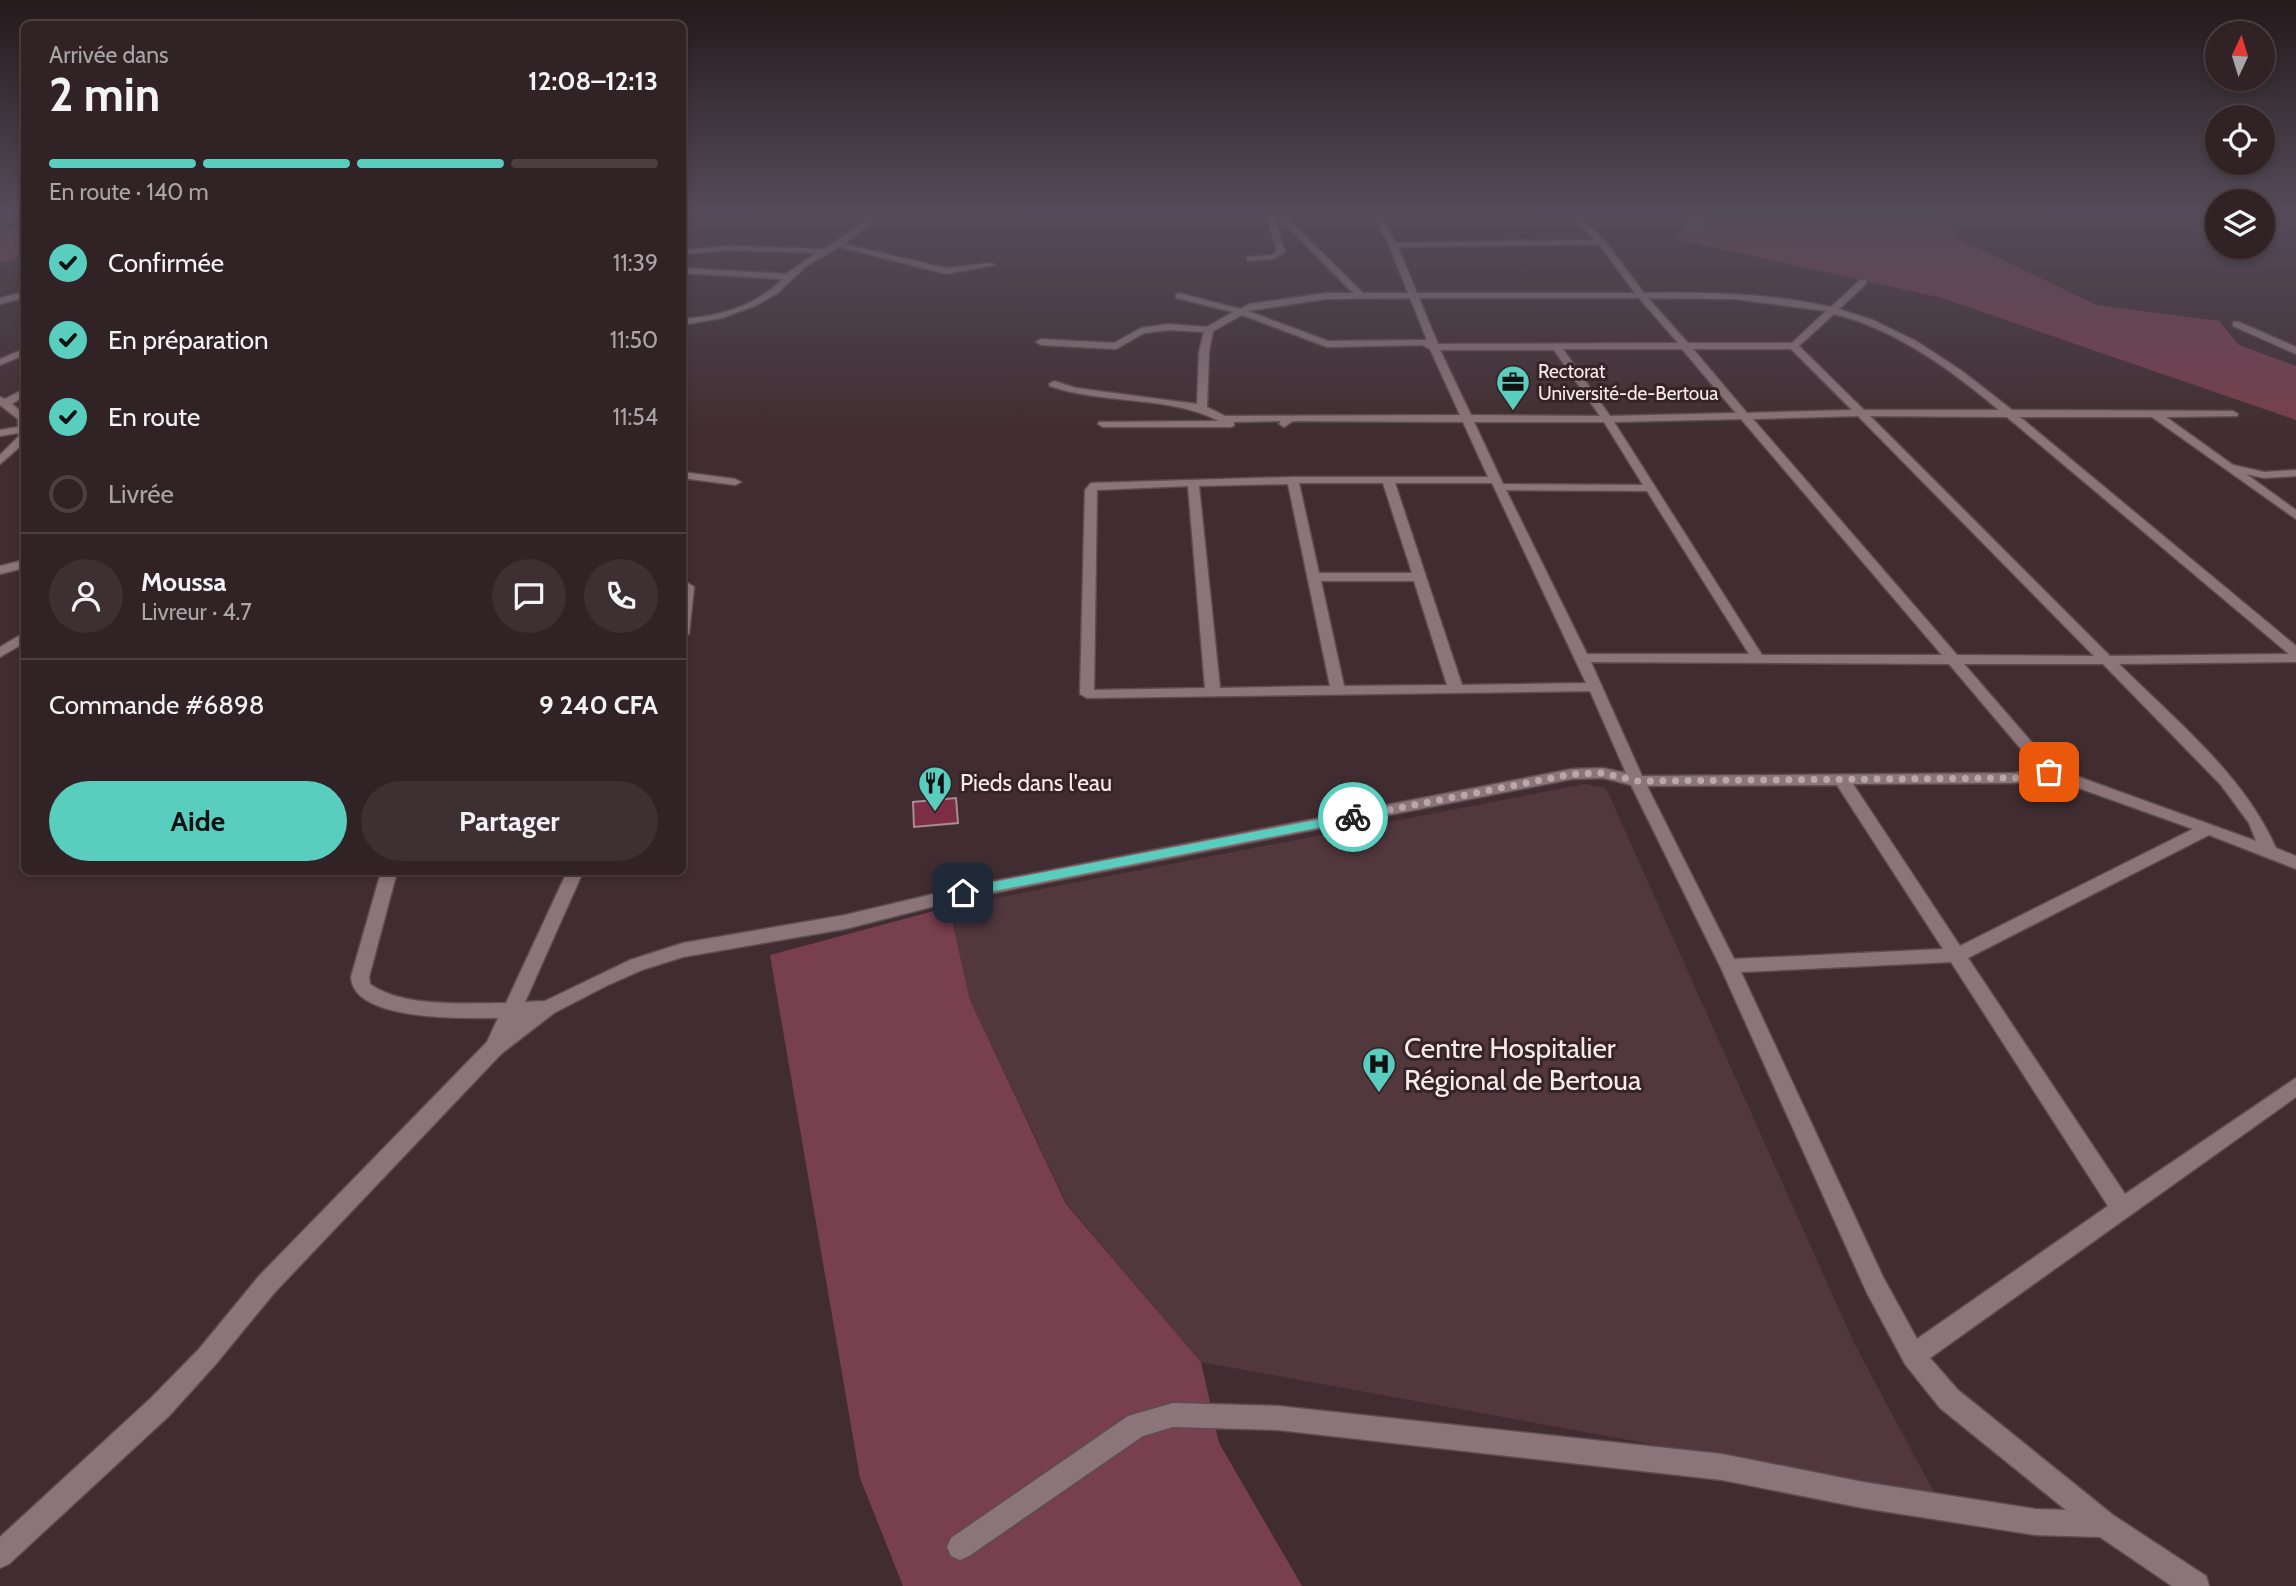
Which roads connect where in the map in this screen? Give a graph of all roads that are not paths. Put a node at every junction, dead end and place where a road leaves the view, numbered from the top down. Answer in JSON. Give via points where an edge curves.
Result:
{"nodes":[{"id":1,"x":781,"y":285,"type":"edge"},
{"id":2,"x":1350,"y":285,"type":"edge"},
{"id":3,"x":1409,"y":285,"type":"edge"},
{"id":4,"x":1634,"y":285,"type":"edge"},
{"id":5,"x":1860,"y":285,"type":"edge"},
{"id":6,"x":1413,"y":294,"type":"junction"},
{"id":7,"x":1179,"y":296,"type":"dead end"},
{"id":8,"x":1361,"y":296,"type":"junction"},
{"id":9,"x":1642,"y":296,"type":"junction"},
{"id":10,"x":21,"y":297,"type":"edge"},
{"id":11,"x":0,"y":301,"type":"edge"},
{"id":12,"x":1240,"y":311,"type":"junction"},
{"id":13,"x":1831,"y":312,"type":"junction"},
{"id":14,"x":686,"y":322,"type":"edge"},
{"id":15,"x":2236,"y":324,"type":"dead end"},
{"id":16,"x":1209,"y":330,"type":"junction"},
{"id":17,"x":1041,"y":342,"type":"dead end"},
{"id":18,"x":1794,"y":346,"type":"junction"},
{"id":19,"x":1434,"y":347,"type":"junction"},
{"id":20,"x":1557,"y":347,"type":"junction"},
{"id":21,"x":1686,"y":347,"type":"junction"},
{"id":22,"x":2296,"y":351,"type":"edge"},
{"id":23,"x":21,"y":353,"type":"edge"},
{"id":24,"x":0,"y":362,"type":"edge"},
{"id":25,"x":1054,"y":384,"type":"dead end"},
{"id":26,"x":21,"y":393,"type":"edge"},
{"id":27,"x":3,"y":402,"type":"edge"},
{"id":28,"x":1202,"y":408,"type":"junction"},
{"id":29,"x":1861,"y":413,"type":"junction"},
{"id":30,"x":2008,"y":413,"type":"junction"},
{"id":31,"x":2155,"y":414,"type":"junction"},
{"id":32,"x":2233,"y":414,"type":"dead end"},
{"id":33,"x":21,"y":416,"type":"edge"},
{"id":34,"x":1465,"y":417,"type":"junction"},
{"id":35,"x":1748,"y":417,"type":"junction"},
{"id":36,"x":1290,"y":418,"type":"junction"},
{"id":37,"x":1607,"y":419,"type":"junction"},
{"id":38,"x":1102,"y":424,"type":"dead end"},
{"id":39,"x":21,"y":429,"type":"edge"},
{"id":40,"x":0,"y":433,"type":"edge"},
{"id":41,"x":21,"y":440,"type":"edge"},
{"id":42,"x":0,"y":461,"type":"edge"},
{"id":43,"x":2229,"y":467,"type":"junction"},
{"id":44,"x":2296,"y":473,"type":"edge"},
{"id":45,"x":686,"y":476,"type":"edge"},
{"id":46,"x":1293,"y":480,"type":"junction"},
{"id":47,"x":1388,"y":480,"type":"junction"},
{"id":48,"x":735,"y":482,"type":"dead end"},
{"id":49,"x":1193,"y":482,"type":"junction"},
{"id":50,"x":2250,"y":482,"type":"junction"},
{"id":51,"x":2296,"y":482,"type":"edge"},
{"id":52,"x":1499,"y":484,"type":"junction"},
{"id":53,"x":1652,"y":488,"type":"junction"},
{"id":54,"x":2296,"y":515,"type":"edge"},
{"id":55,"x":21,"y":566,"type":"edge"},
{"id":56,"x":0,"y":570,"type":"edge"},
{"id":57,"x":1313,"y":577,"type":"junction"},
{"id":58,"x":1420,"y":577,"type":"junction"},
{"id":59,"x":688,"y":587,"type":"dead end"},
{"id":60,"x":686,"y":603,"type":"edge"},
{"id":61,"x":21,"y":639,"type":"edge"},
{"id":62,"x":0,"y":653,"type":"edge"},
{"id":63,"x":2296,"y":655,"type":"edge"},
{"id":64,"x":1582,"y":658,"type":"junction"},
{"id":65,"x":1950,"y":658,"type":"junction"},
{"id":66,"x":1759,"y":660,"type":"junction"},
{"id":67,"x":2108,"y":660,"type":"junction"},
{"id":68,"x":1595,"y":687,"type":"junction"},
{"id":69,"x":1456,"y":689,"type":"junction"},
{"id":70,"x":1338,"y":690,"type":"junction"},
{"id":71,"x":1213,"y":692,"type":"junction"},
{"id":72,"x":2049,"y":772,"type":"junction"},
{"id":73,"x":1842,"y":780,"type":"junction"},
{"id":74,"x":1637,"y":781,"type":"junction"},
{"id":75,"x":2208,"y":828,"type":"junction"},
{"id":76,"x":2269,"y":852,"type":"junction"},
{"id":77,"x":2296,"y":863,"type":"edge"},
{"id":78,"x":388,"y":875,"type":"edge"},
{"id":79,"x":574,"y":875,"type":"edge"},
{"id":80,"x":1957,"y":955,"type":"junction"},
{"id":81,"x":1729,"y":966,"type":"junction"},
{"id":82,"x":547,"y":1008,"type":"junction"},
{"id":83,"x":511,"y":1012,"type":"junction"},
{"id":84,"x":494,"y":1048,"type":"junction"},
{"id":85,"x":2296,"y":1086,"type":"edge"},
{"id":86,"x":2123,"y":1210,"type":"junction"},
{"id":87,"x":1913,"y":1356,"type":"junction"},
{"id":88,"x":2104,"y":1524,"type":"junction"},
{"id":89,"x":960,"y":1547,"type":"dead end"},
{"id":90,"x":0,"y":1555,"type":"edge"},
{"id":91,"x":2196,"y":1586,"type":"edge"}],
"edges":[{"from":1,"to":14,"type":"street","via":[[750,306]]},
{"from":2,"to":8,"type":"street"},
{"from":3,"to":6,"type":"street"},
{"from":4,"to":9,"type":"street"},
{"from":5,"to":13,"type":"street"},
{"from":6,"to":8,"type":"street"},
{"from":6,"to":9,"type":"street"},
{"from":6,"to":19,"type":"street"},
{"from":7,"to":12,"type":"street"},
{"from":8,"to":12,"type":"street","via":[[1296,299]]},
{"from":9,"to":13,"type":"street","via":[[1747,296]]},
{"from":9,"to":21,"type":"street"},
{"from":10,"to":11,"type":"street"},
{"from":12,"to":16,"type":"street"},
{"from":12,"to":19,"type":"street","via":[[1327,344],[1396,341]]},
{"from":13,"to":18,"type":"street"},
{"from":13,"to":30,"type":"street","via":[[1887,329],[1919,346]]},
{"from":15,"to":22,"type":"street"},
{"from":16,"to":17,"type":"street","via":[[1169,327],[1141,331],[1116,346]]},
{"from":16,"to":28,"type":"street"},
{"from":18,"to":21,"type":"street"},
{"from":18,"to":29,"type":"street"},
{"from":19,"to":20,"type":"street"},
{"from":19,"to":34,"type":"street"},
{"from":20,"to":21,"type":"street"},
{"from":20,"to":37,"type":"street"},
{"from":21,"to":35,"type":"street"},
{"from":23,"to":24,"type":"street"},
{"from":25,"to":28,"type":"street","via":[[1074,391]]},
{"from":26,"to":27,"type":"street"},
{"from":27,"to":33,"type":"street"},
{"from":28,"to":36,"type":"street","via":[[1223,419]]},
{"from":29,"to":30,"type":"street"},
{"from":29,"to":35,"type":"street"},
{"from":29,"to":67,"type":"street"},
{"from":30,"to":31,"type":"street"},
{"from":30,"to":63,"type":"street"},
{"from":31,"to":32,"type":"street"},
{"from":31,"to":43,"type":"street"},
{"from":34,"to":36,"type":"street"},
{"from":34,"to":37,"type":"street"},
{"from":34,"to":52,"type":"street"},
{"from":35,"to":37,"type":"street"},
{"from":35,"to":65,"type":"street"},
{"from":36,"to":38,"type":"street","via":[[1284,424]]},
{"from":37,"to":53,"type":"street"},
{"from":39,"to":40,"type":"street"},
{"from":41,"to":42,"type":"street"},
{"from":43,"to":44,"type":"street","via":[[2264,475]]},
{"from":43,"to":50,"type":"street"},
{"from":45,"to":48,"type":"street"},
{"from":46,"to":47,"type":"street"},
{"from":46,"to":49,"type":"street"},
{"from":46,"to":57,"type":"street"},
{"from":47,"to":52,"type":"street"},
{"from":47,"to":58,"type":"street"},
{"from":49,"to":71,"type":"street"},
{"from":49,"to":71,"type":"street","via":[[1106,484],[1091,490],[1087,694]]},
{"from":50,"to":51,"type":"street"},
{"from":50,"to":54,"type":"street"},
{"from":52,"to":53,"type":"street"},
{"from":52,"to":64,"type":"street"},
{"from":53,"to":66,"type":"street"},
{"from":55,"to":56,"type":"street"},
{"from":57,"to":58,"type":"street"},
{"from":57,"to":70,"type":"street"},
{"from":58,"to":69,"type":"street"},
{"from":59,"to":60,"type":"street"},
{"from":61,"to":62,"type":"street"},
{"from":63,"to":67,"type":"street"},
{"from":64,"to":66,"type":"street"},
{"from":64,"to":68,"type":"street"},
{"from":65,"to":66,"type":"street"},
{"from":65,"to":67,"type":"street"},
{"from":65,"to":72,"type":"street"},
{"from":67,"to":76,"type":"street","via":[[2227,781],[2256,822]]},
{"from":68,"to":69,"type":"street"},
{"from":68,"to":74,"type":"street"},
{"from":69,"to":70,"type":"street"},
{"from":70,"to":71,"type":"street"},
{"from":72,"to":73,"type":"street","via":[[2015,778]]},
{"from":72,"to":75,"type":"street"},
{"from":73,"to":74,"type":"street"},
{"from":73,"to":80,"type":"street"},
{"from":74,"to":81,"type":"street"},
{"from":74,"to":82,"type":"street","via":[[1603,773],[1572,774],[683,950],[636,965]]},
{"from":75,"to":76,"type":"street"},
{"from":75,"to":80,"type":"street"},
{"from":76,"to":77,"type":"street"},
{"from":78,"to":83,"type":"street","via":[[360,976],[366,993],[433,1009]]},
{"from":79,"to":83,"type":"street"},
{"from":80,"to":81,"type":"street"},
{"from":80,"to":86,"type":"street"},
{"from":81,"to":87,"type":"street","via":[[1875,1285]]},
{"from":82,"to":83,"type":"street"},
{"from":82,"to":84,"type":"street"},
{"from":83,"to":84,"type":"street"},
{"from":84,"to":90,"type":"street","via":[[267,1284],[160,1407]]},
{"from":85,"to":86,"type":"street"},
{"from":86,"to":87,"type":"street"},
{"from":87,"to":88,"type":"street","via":[[1949,1399]]},
{"from":88,"to":89,"type":"street","via":[[2035,1522],[1722,1467],[1278,1418],[1173,1415],[1137,1425]]},
{"from":88,"to":91,"type":"street"}]}
